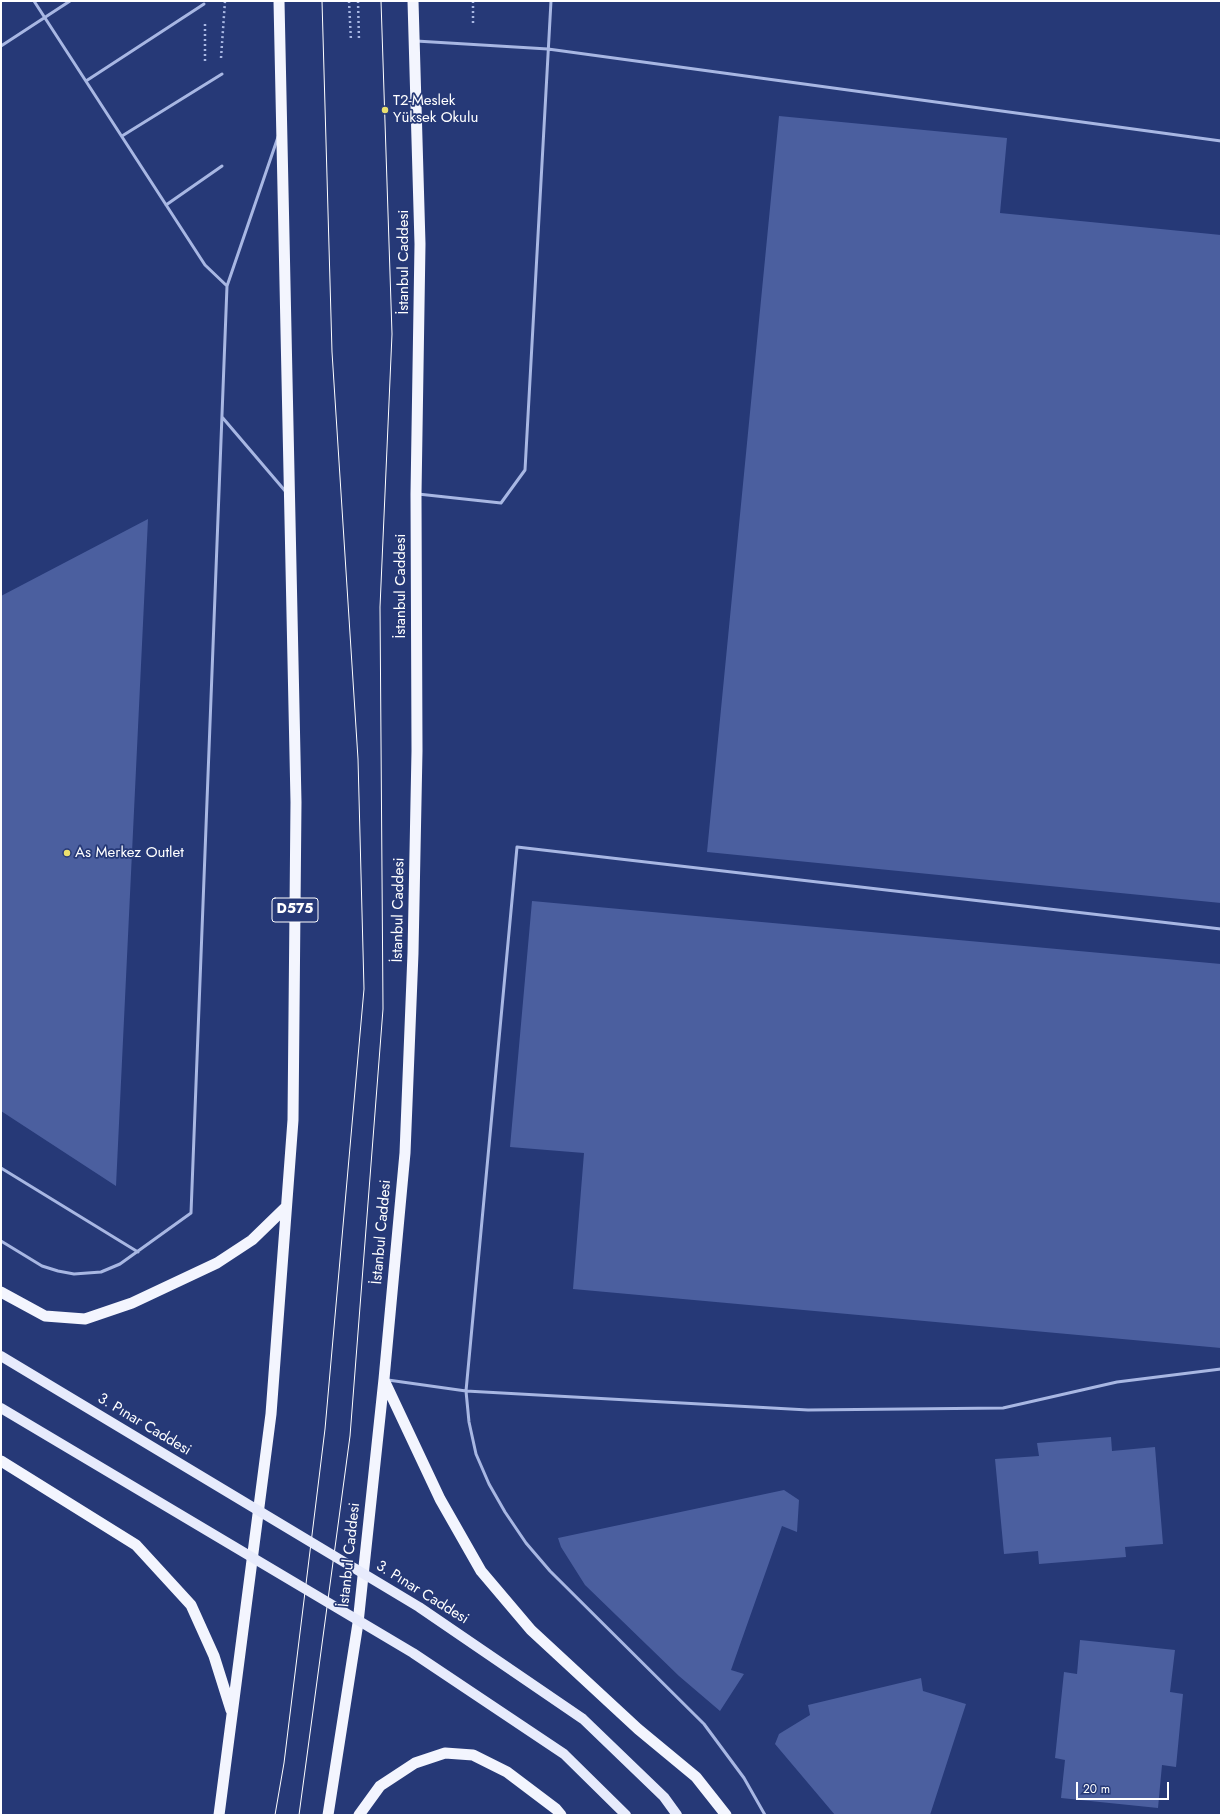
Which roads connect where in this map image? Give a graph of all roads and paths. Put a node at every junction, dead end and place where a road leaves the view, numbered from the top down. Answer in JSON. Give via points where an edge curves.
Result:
{"nodes":[{"id":1,"x":34,"y":1,"type":"edge"},
{"id":2,"x":70,"y":1,"type":"edge"},
{"id":3,"x":225,"y":1,"type":"edge"},
{"id":4,"x":279,"y":1,"type":"edge"},
{"id":5,"x":349,"y":1,"type":"edge"},
{"id":6,"x":358,"y":1,"type":"edge"},
{"id":7,"x":413,"y":1,"type":"edge"},
{"id":8,"x":472,"y":1,"type":"edge"},
{"id":9,"x":551,"y":1,"type":"edge"},
{"id":10,"x":204,"y":4,"type":"joint"},
{"id":11,"x":45,"y":17,"type":"junction"},
{"id":12,"x":351,"y":40,"type":"dead end"},
{"id":13,"x":359,"y":41,"type":"dead end"},
{"id":14,"x":414,"y":41,"type":"junction"},
{"id":15,"x":473,"y":45,"type":"junction"},
{"id":16,"x":1,"y":46,"type":"edge"},
{"id":17,"x":548,"y":50,"type":"junction"},
{"id":18,"x":221,"y":64,"type":"junction"},
{"id":19,"x":222,"y":74,"type":"joint"},
{"id":20,"x":86,"y":81,"type":"junction"},
{"id":21,"x":282,"y":126,"type":"junction"},
{"id":22,"x":122,"y":136,"type":"junction"},
{"id":23,"x":1221,"y":141,"type":"edge"},
{"id":24,"x":222,"y":166,"type":"dead end"},
{"id":25,"x":166,"y":205,"type":"junction"},
{"id":26,"x":227,"y":286,"type":"junction"},
{"id":27,"x":222,"y":417,"type":"junction"},
{"id":28,"x":416,"y":494,"type":"junction"},
{"id":29,"x":289,"y":497,"type":"junction"},
{"id":30,"x":1221,"y":929,"type":"edge"},
{"id":31,"x":1,"y":1168,"type":"edge"},
{"id":32,"x":286,"y":1207,"type":"junction"},
{"id":33,"x":1,"y":1241,"type":"edge"},
{"id":34,"x":138,"y":1252,"type":"junction"},
{"id":35,"x":1,"y":1292,"type":"edge"},
{"id":36,"x":1,"y":1356,"type":"edge"},
{"id":37,"x":1221,"y":1369,"type":"edge"},
{"id":38,"x":384,"y":1379,"type":"junction"},
{"id":39,"x":466,"y":1391,"type":"junction"},
{"id":40,"x":1,"y":1408,"type":"edge"},
{"id":41,"x":1,"y":1461,"type":"edge"},
{"id":42,"x":233,"y":1715,"type":"junction"},
{"id":43,"x":219,"y":1815,"type":"edge"},
{"id":44,"x":328,"y":1815,"type":"edge"},
{"id":45,"x":359,"y":1815,"type":"edge"},
{"id":46,"x":562,"y":1815,"type":"edge"},
{"id":47,"x":626,"y":1815,"type":"edge"},
{"id":48,"x":677,"y":1815,"type":"edge"},
{"id":49,"x":726,"y":1815,"type":"edge"},
{"id":50,"x":765,"y":1815,"type":"edge"}],
"edges":[{"from":1,"to":11,"type":"lane"},
{"from":2,"to":11,"type":"lane"},
{"from":3,"to":18,"type":"path"},
{"from":4,"to":21,"type":"highway","number":"D575"},
{"from":5,"to":12,"type":"path"},
{"from":6,"to":13,"type":"path"},
{"from":7,"to":14,"type":"highway","name":"İstanbul Caddesi"},
{"from":8,"to":15,"type":"path"},
{"from":9,"to":17,"type":"lane"},
{"from":10,"to":18,"type":"path","via":[[206,65]]},
{"from":10,"to":20,"type":"lane"},
{"from":11,"to":16,"type":"lane"},
{"from":11,"to":20,"type":"lane"},
{"from":14,"to":15,"type":"lane"},
{"from":14,"to":28,"type":"highway","name":"İstanbul Caddesi","via":[[420,244]]},
{"from":15,"to":17,"type":"lane"},
{"from":17,"to":23,"type":"lane"},
{"from":17,"to":28,"type":"lane","via":[[525,470],[501,503]]},
{"from":18,"to":19,"type":"path"},
{"from":19,"to":22,"type":"lane"},
{"from":20,"to":22,"type":"lane"},
{"from":21,"to":26,"type":"lane"},
{"from":21,"to":29,"type":"highway","number":"D575"},
{"from":22,"to":25,"type":"lane"},
{"from":24,"to":25,"type":"lane"},
{"from":25,"to":26,"type":"lane","via":[[205,265]]},
{"from":26,"to":27,"type":"lane"},
{"from":27,"to":29,"type":"lane"},
{"from":27,"to":34,"type":"lane","via":[[191,1213]]},
{"from":28,"to":38,"type":"highway","name":"İstanbul Caddesi","via":[[417,750],[414,953],[405,1153]]},
{"from":29,"to":32,"type":"highway","number":"D575","via":[[296,802],[293,1120]]},
{"from":30,"to":39,"type":"lane","via":[[517,847]]},
{"from":31,"to":34,"type":"lane"},
{"from":32,"to":35,"type":"highway","via":[[252,1240],[217,1263],[132,1303],[84,1319],[45,1316]]},
{"from":32,"to":42,"type":"highway","number":"D575","via":[[271,1414]]},
{"from":33,"to":34,"type":"lane","via":[[42,1266],[74,1274],[101,1272]]},
{"from":36,"to":48,"type":"main road","name":"3. Pınar Caddesi","bridge":true,"via":[[419,1607],[583,1719],[664,1797]]},
{"from":37,"to":39,"type":"lane","via":[[1116,1382],[1003,1408],[808,1410]]},
{"from":38,"to":39,"type":"lane"},
{"from":38,"to":44,"type":"highway","name":"İstanbul Caddesi","via":[[358,1623]]},
{"from":38,"to":49,"type":"highway","via":[[440,1499],[481,1571],[531,1630],[638,1729],[696,1777]]},
{"from":39,"to":50,"type":"lane","via":[[476,1454],[489,1484],[526,1543],[550,1571],[704,1724],[744,1778]]},
{"from":40,"to":47,"type":"main road","bridge":true,"via":[[413,1653],[564,1754]]},
{"from":41,"to":42,"type":"highway","via":[[136,1545],[191,1605],[214,1656]]},
{"from":42,"to":43,"type":"highway","number":"D575"},
{"from":45,"to":46,"type":"highway","via":[[380,1786],[415,1763],[445,1753],[474,1755],[507,1772]]}]}
